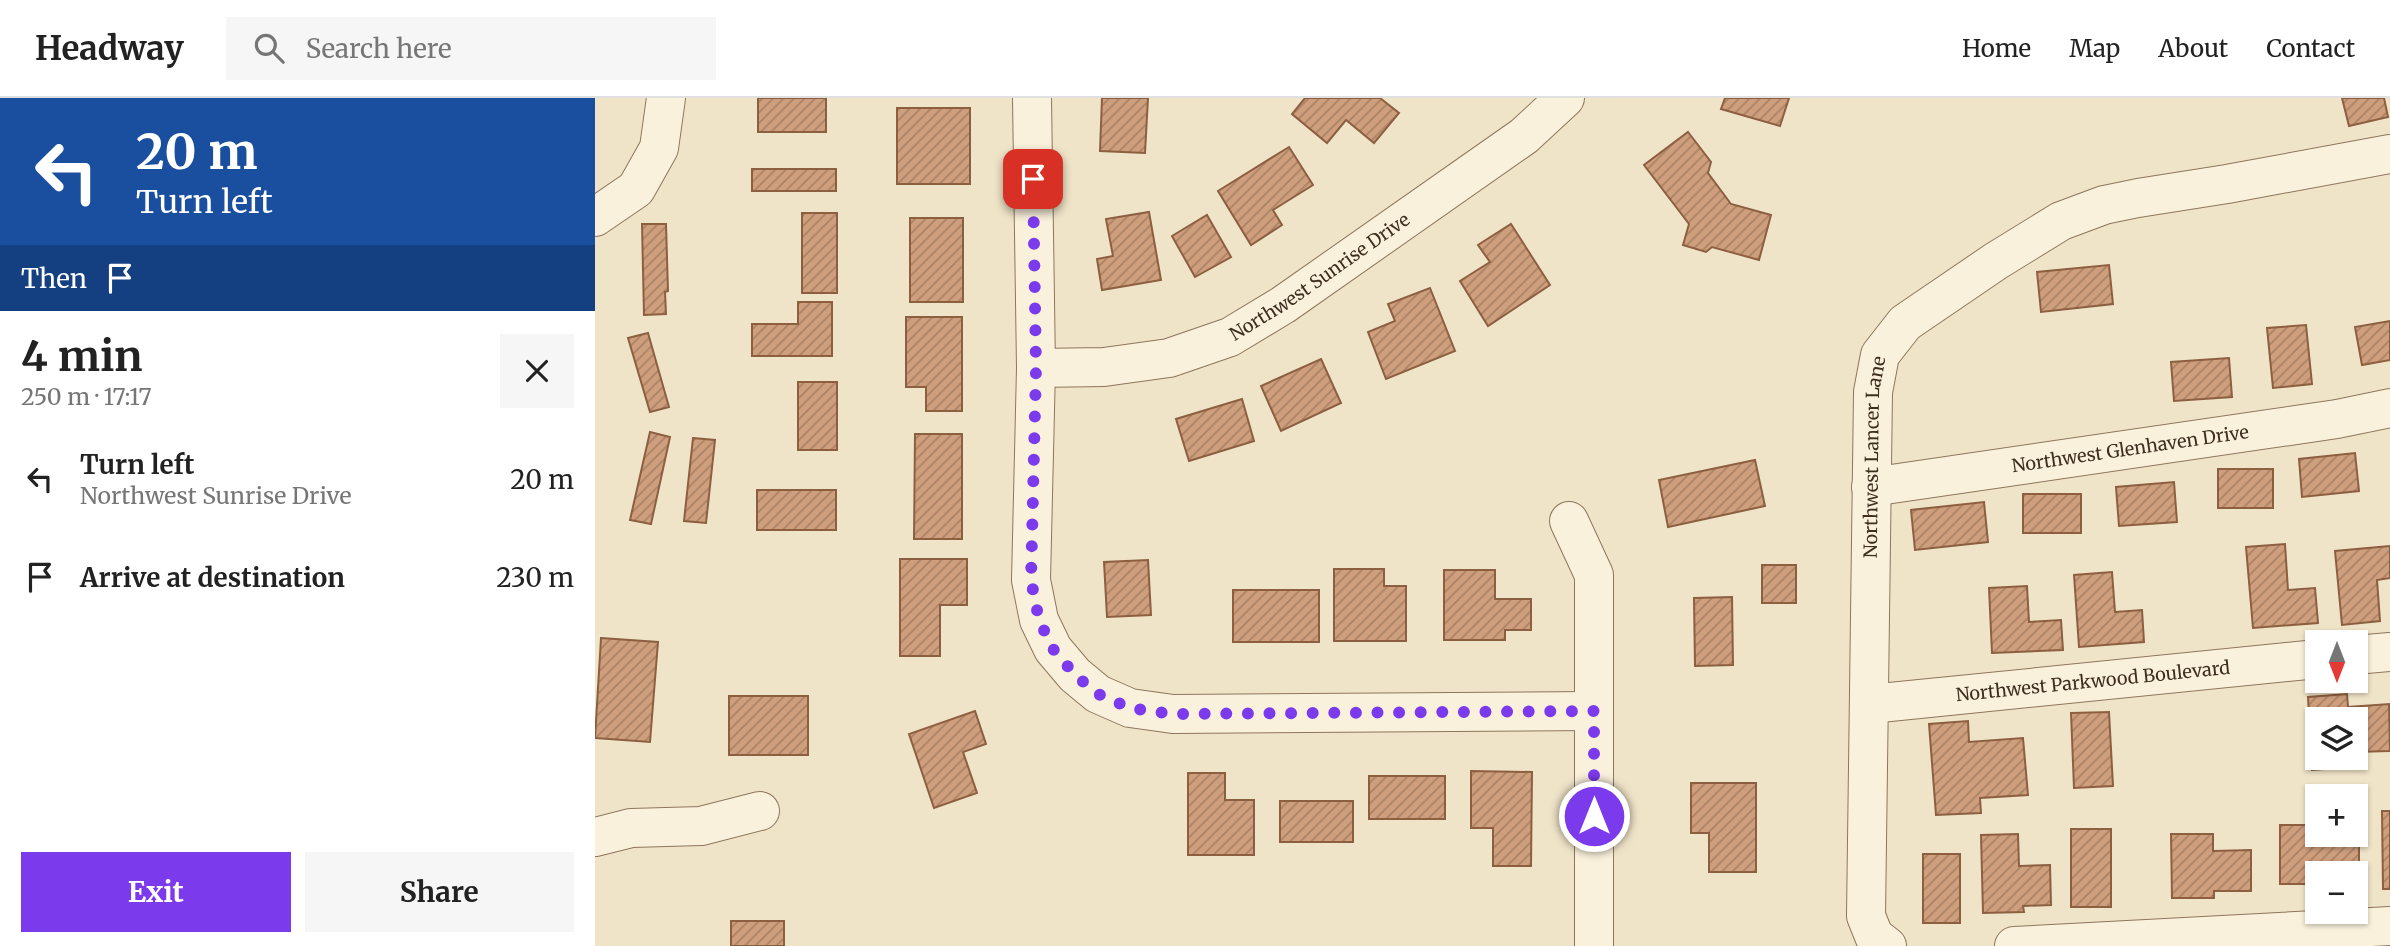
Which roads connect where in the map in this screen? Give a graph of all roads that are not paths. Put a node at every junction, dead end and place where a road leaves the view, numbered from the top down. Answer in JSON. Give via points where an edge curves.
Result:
{"nodes":[{"id":1,"x":666,"y":98,"type":"edge"},
{"id":2,"x":1032,"y":98,"type":"edge"},
{"id":3,"x":1565,"y":98,"type":"edge"},
{"id":4,"x":2390,"y":153,"type":"edge"},
{"id":5,"x":595,"y":218,"type":"edge"},
{"id":6,"x":1036,"y":368,"type":"junction"},
{"id":7,"x":2390,"y":408,"type":"edge"},
{"id":8,"x":1871,"y":487,"type":"junction"},
{"id":9,"x":1569,"y":521,"type":"dead end"},
{"id":10,"x":2390,"y":652,"type":"edge"},
{"id":11,"x":2368,"y":654,"type":"edge"},
{"id":12,"x":2305,"y":660,"type":"edge"},
{"id":13,"x":1870,"y":704,"type":"junction"},
{"id":14,"x":1594,"y":711,"type":"junction"},
{"id":15,"x":760,"y":811,"type":"dead end"},
{"id":16,"x":595,"y":837,"type":"edge"},
{"id":17,"x":2390,"y":926,"type":"edge"},
{"id":18,"x":1594,"y":946,"type":"edge"},
{"id":19,"x":1887,"y":946,"type":"edge"},
{"id":20,"x":2014,"y":946,"type":"edge"}],
"edges":[{"from":1,"to":5,"type":"street","via":[[659,148],[636,189]]},
{"from":2,"to":6,"type":"street"},
{"from":3,"to":6,"type":"street","name":"Northwest Sunrise Drive","via":[[1524,136],[1230,337],[1169,358],[1104,367]]},
{"from":4,"to":8,"type":"street","name":"Northwest Lancer Lane","via":[[2104,205],[2061,221],[1996,261],[1905,323],[1880,355],[1873,392]]},
{"from":6,"to":14,"type":"street","via":[[1031,580],[1039,620],[1053,649],[1098,694],[1130,708],[1173,714]]},
{"from":7,"to":8,"type":"street","name":"Northwest Glenhaven Drive"},
{"from":8,"to":13,"type":"street","name":"Northwest Lancer Lane"},
{"from":9,"to":14,"type":"street","via":[[1594,575]]},
{"from":10,"to":11,"type":"street"},
{"from":12,"to":13,"type":"street","name":"Northwest Parkwood Boulevard"},
{"from":13,"to":19,"type":"street","name":"Northwest Lancer Lane","via":[[1866,916],[1874,936]]},
{"from":14,"to":18,"type":"street"},
{"from":15,"to":16,"type":"street","via":[[701,826],[631,828]]},
{"from":17,"to":20,"type":"street"}]}
